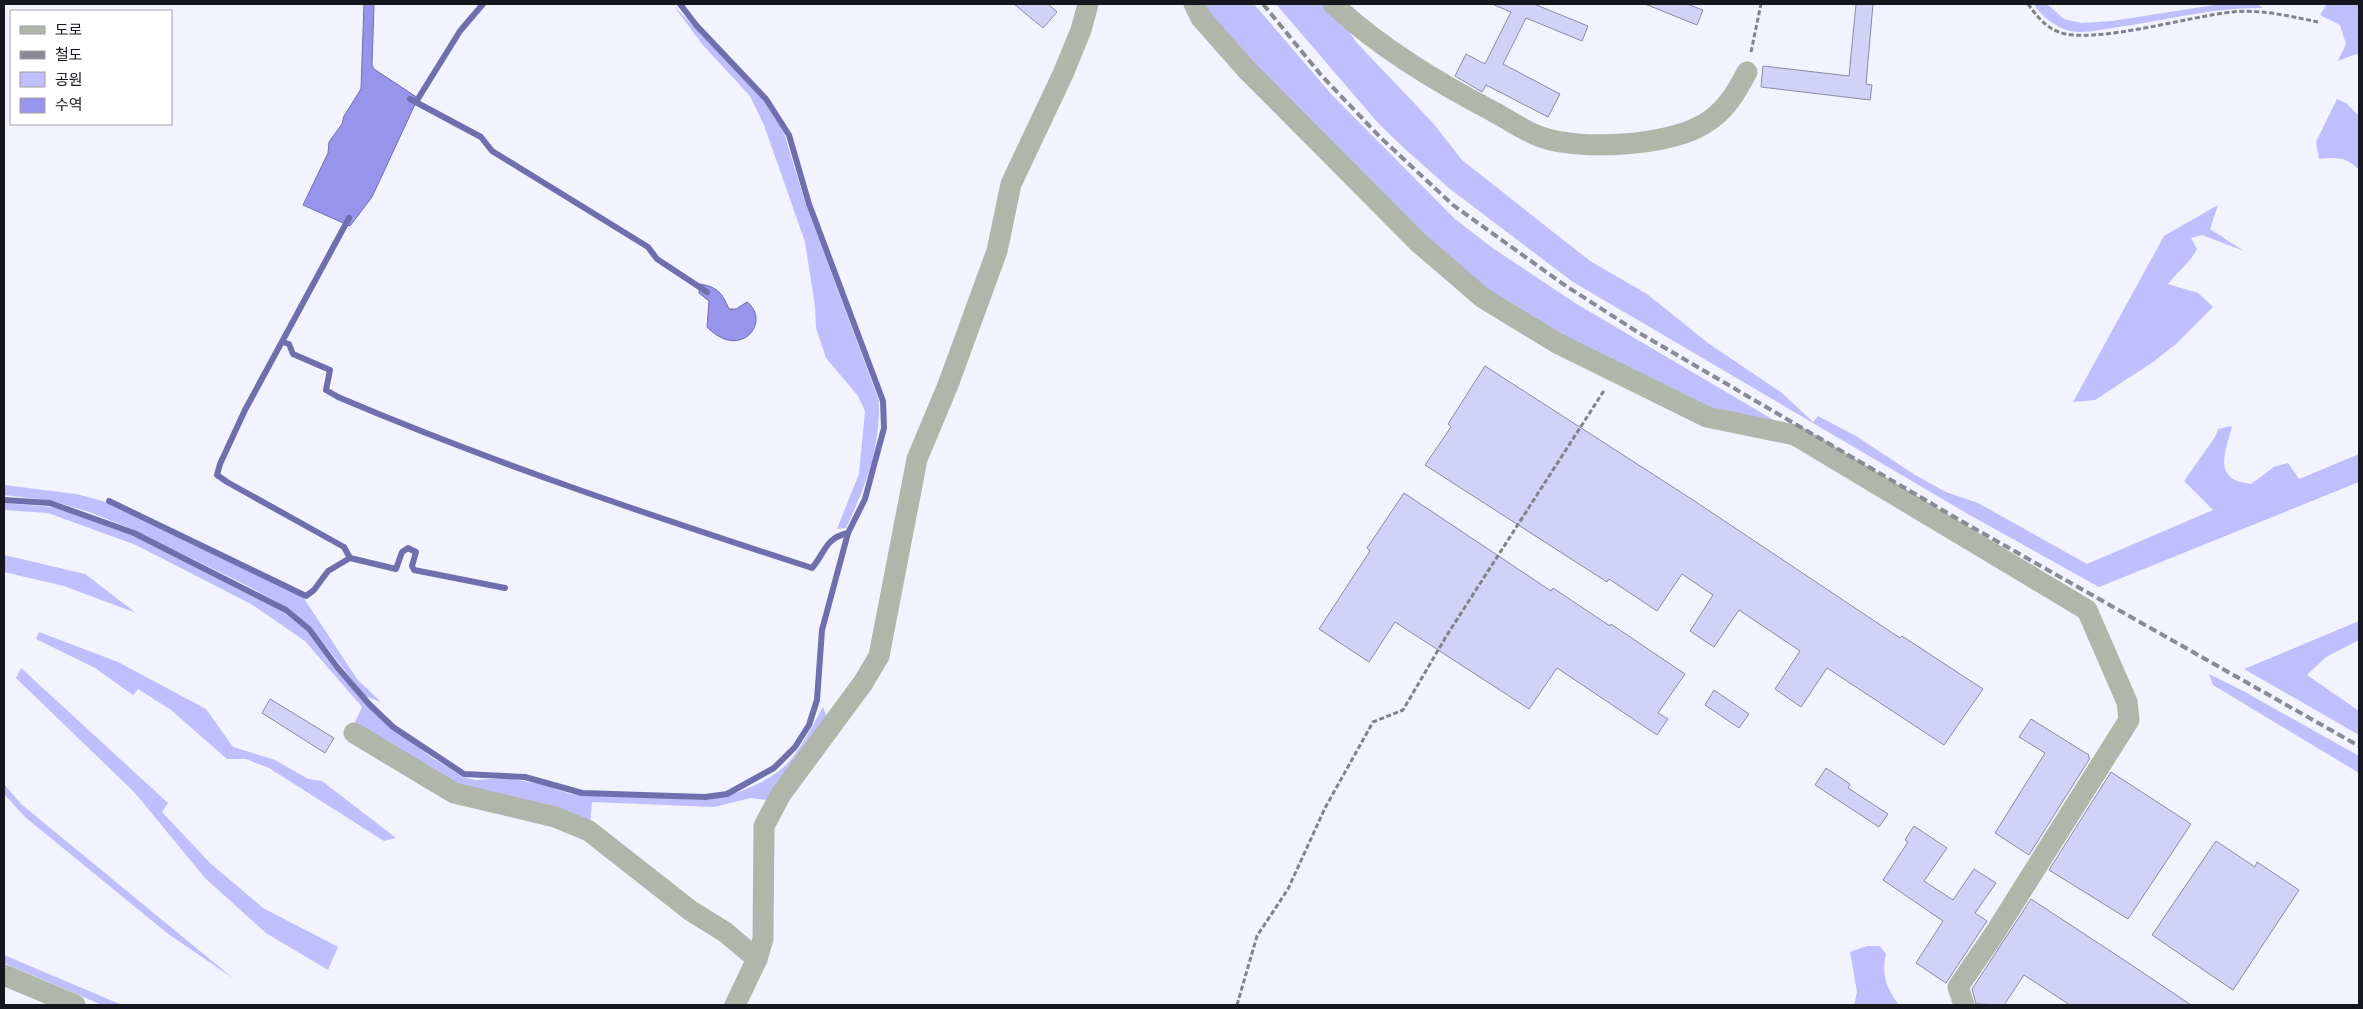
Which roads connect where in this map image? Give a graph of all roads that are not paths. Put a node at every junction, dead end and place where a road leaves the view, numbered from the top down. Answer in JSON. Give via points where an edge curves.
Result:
{"nodes":[{"id":1,"x":1088,"y":4,"type":"edge"},
{"id":2,"x":1194,"y":4,"type":"edge"},
{"id":3,"x":1333,"y":4,"type":"edge"},
{"id":4,"x":1747,"y":72,"type":"road end"},
{"id":5,"x":354,"y":733,"type":"dead end"},
{"id":6,"x":757,"y":959,"type":"junction"},
{"id":7,"x":4,"y":975,"type":"edge"},
{"id":8,"x":75,"y":1005,"type":"edge"},
{"id":9,"x":734,"y":1005,"type":"edge"},
{"id":10,"x":1964,"y":1005,"type":"edge"}],
"edges":[{"from":1,"to":6,"type":"street","via":[[1063,74],[1010,184],[997,251],[917,459],[879,656],[863,683],[781,794],[764,826],[763,939]]},
{"from":2,"to":10,"type":"street","via":[[1201,18],[1248,70],[1426,249],[1483,298],[1557,343],[1707,417],[1795,435],[2087,610],[2127,702],[2128,720],[1958,987]]},
{"from":3,"to":4,"type":"street","via":[[1388,49],[1469,99],[1540,137],[1566,144],[1640,142],[1681,135],[1705,124],[1731,102]]},
{"from":5,"to":6,"type":"street","via":[[454,792],[555,817],[589,831]]},
{"from":6,"to":9,"type":"street"},
{"from":7,"to":8,"type":"street"}]}
